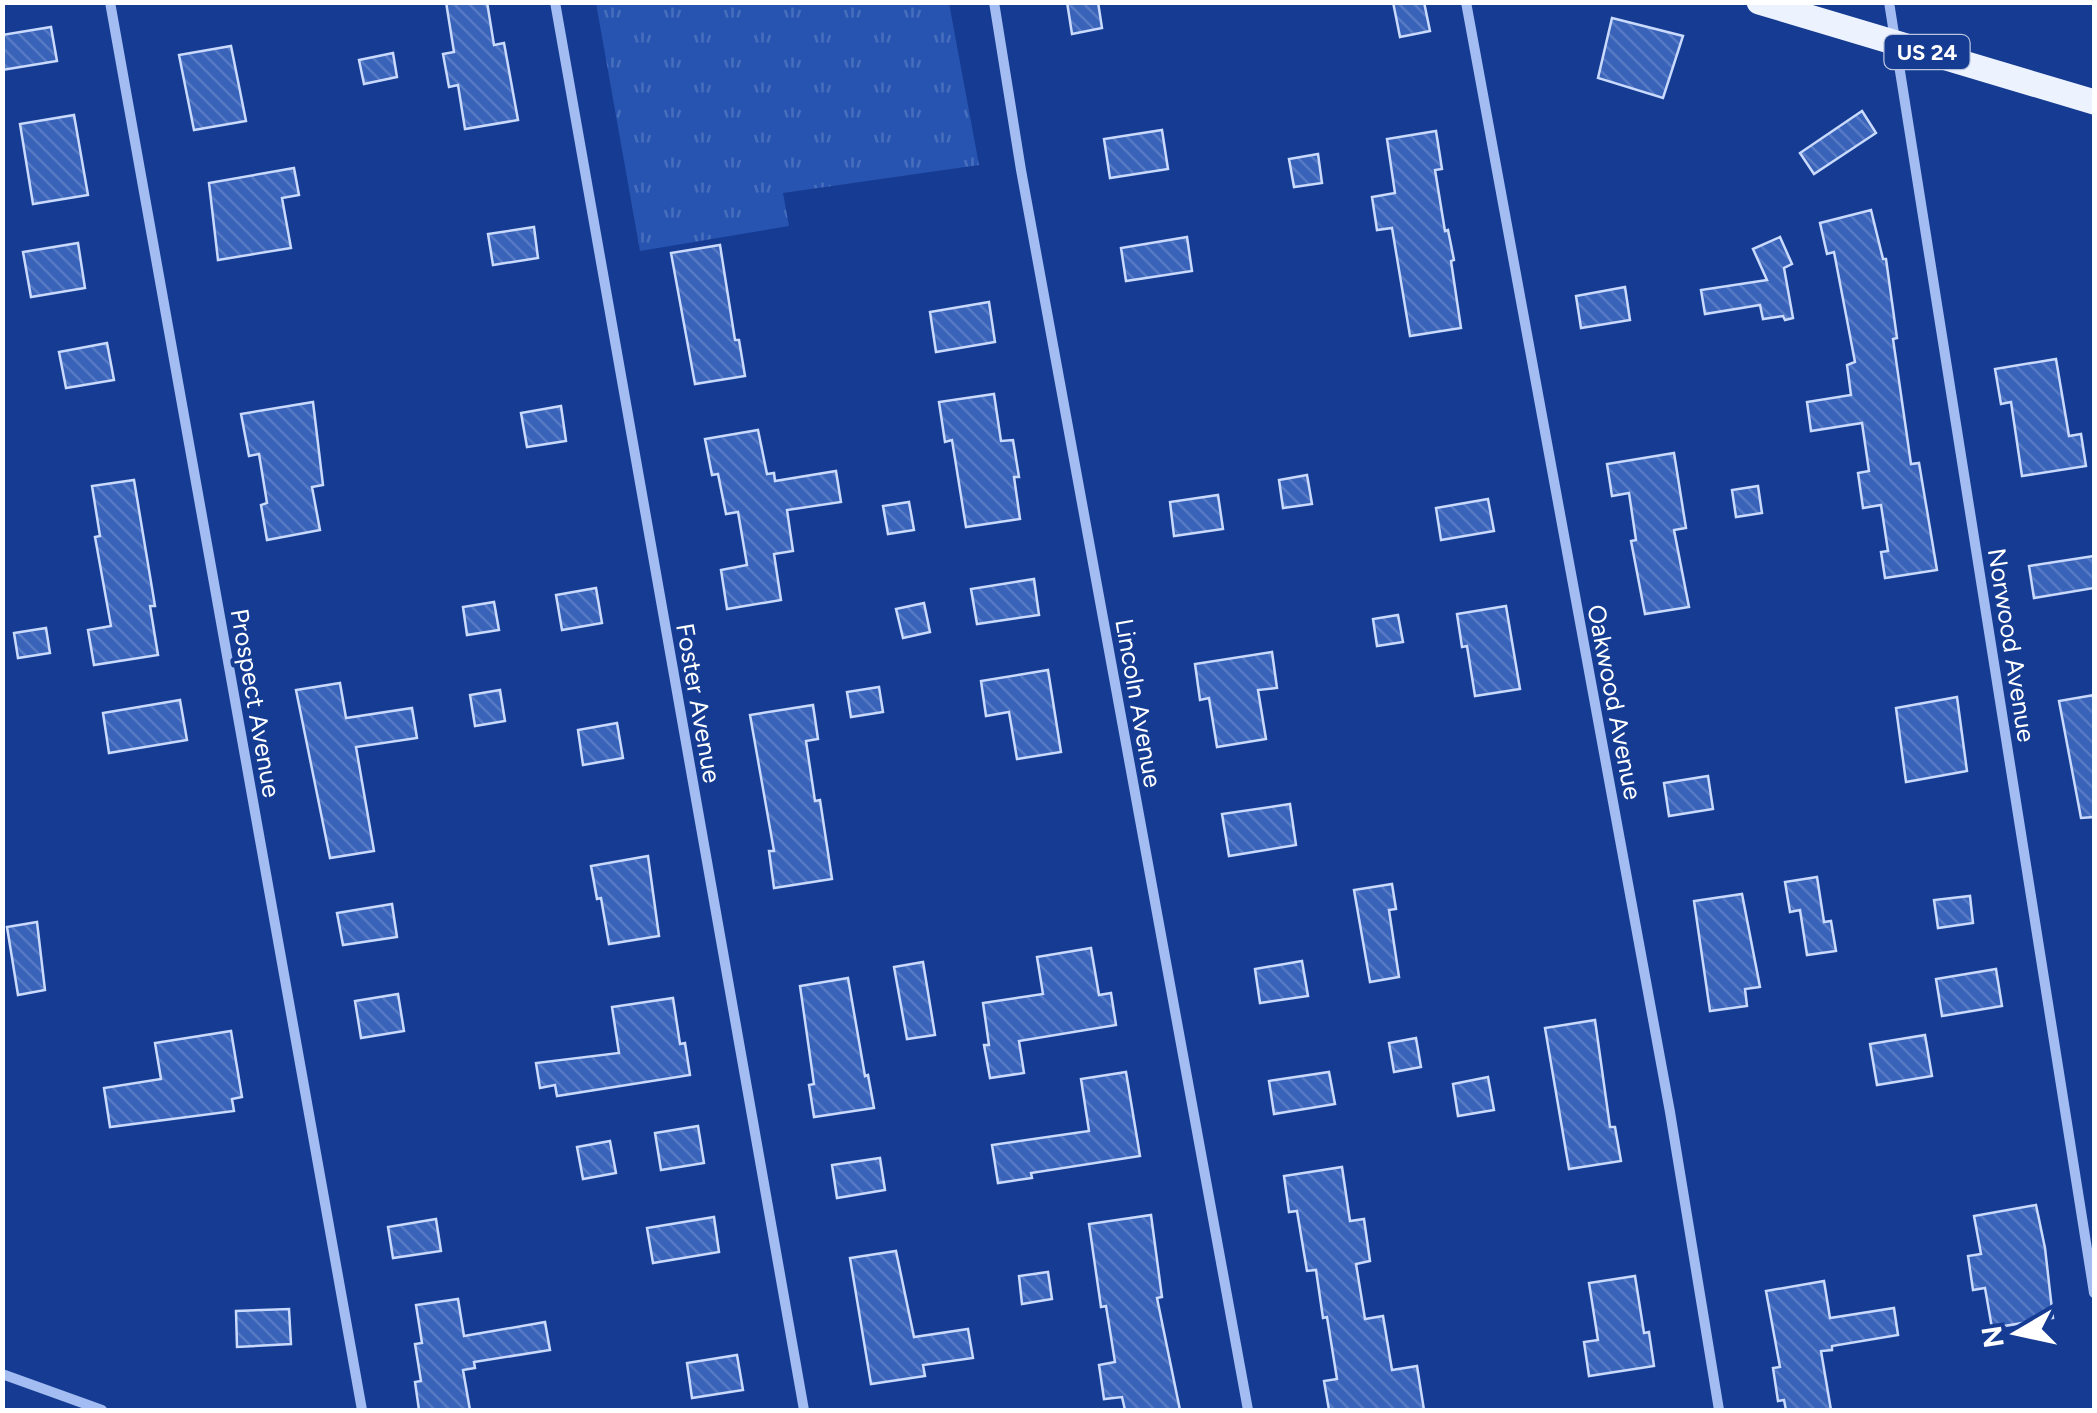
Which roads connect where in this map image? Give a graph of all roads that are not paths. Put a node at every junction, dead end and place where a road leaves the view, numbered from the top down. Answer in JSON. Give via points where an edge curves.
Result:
{"nodes":[{"id":1,"x":110,"y":2,"type":"edge"},
{"id":2,"x":555,"y":2,"type":"edge"},
{"id":3,"x":994,"y":2,"type":"edge"},
{"id":4,"x":1466,"y":2,"type":"edge"},
{"id":5,"x":1759,"y":2,"type":"edge"},
{"id":6,"x":1889,"y":2,"type":"edge"},
{"id":7,"x":1896,"y":43,"type":"junction"},
{"id":8,"x":2094,"y":102,"type":"edge"},
{"id":9,"x":2094,"y":1293,"type":"edge"},
{"id":10,"x":2,"y":1374,"type":"edge"},
{"id":11,"x":102,"y":1410,"type":"edge"},
{"id":12,"x":362,"y":1410,"type":"edge"},
{"id":13,"x":804,"y":1410,"type":"edge"},
{"id":14,"x":1248,"y":1410,"type":"edge"},
{"id":15,"x":1720,"y":1410,"type":"edge"}],
"edges":[{"from":1,"to":12,"type":"street","name":"Prospect Avenue"},
{"from":2,"to":13,"type":"street","name":"Foster Avenue"},
{"from":3,"to":14,"type":"street","name":"Lincoln Avenue"},
{"from":4,"to":15,"type":"street","name":"Oakwood Avenue"},
{"from":5,"to":7,"type":"main road","number":"US 24"},
{"from":6,"to":7,"type":"street","name":"Norwood Avenue"},
{"from":7,"to":8,"type":"main road","number":"US 24"},
{"from":7,"to":9,"type":"street","name":"Norwood Avenue"},
{"from":10,"to":11,"type":"street"}]}
